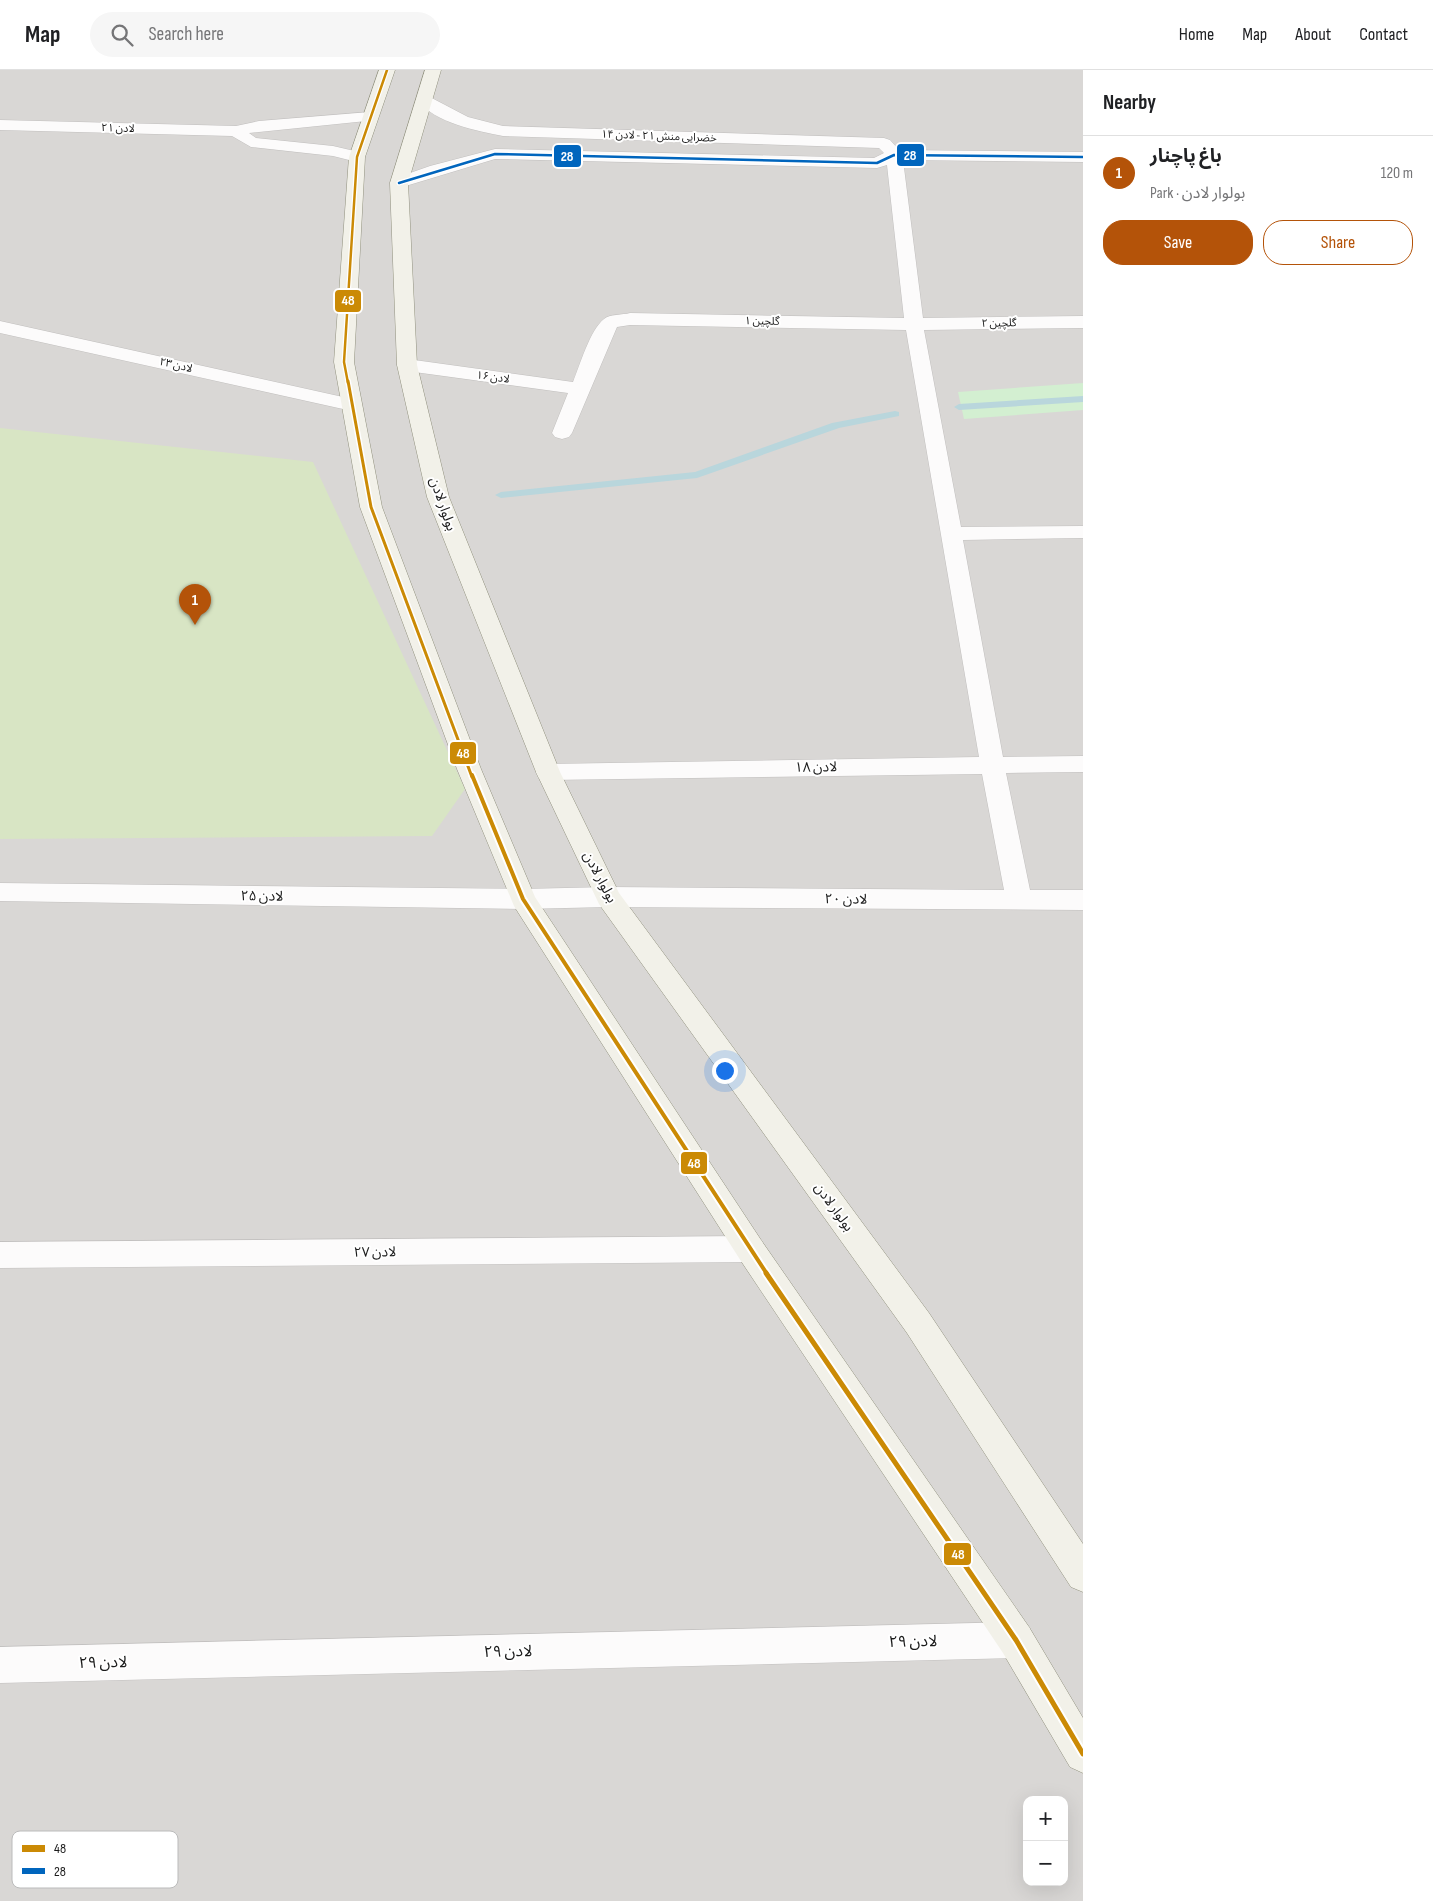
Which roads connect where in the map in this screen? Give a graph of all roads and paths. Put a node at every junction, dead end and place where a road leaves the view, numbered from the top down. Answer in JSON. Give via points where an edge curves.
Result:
{"nodes":[{"id":1,"x":387,"y":70,"type":"edge"},
{"id":2,"x":433,"y":70,"type":"edge"},
{"id":3,"x":426,"y":100,"type":"junction"},
{"id":4,"x":370,"y":117,"type":"junction"},
{"id":5,"x":0,"y":125,"type":"edge"},
{"id":6,"x":236,"y":131,"type":"junction"},
{"id":7,"x":503,"y":131,"type":"junction"},
{"id":8,"x":495,"y":154,"type":"junction"},
{"id":9,"x":894,"y":155,"type":"junction"},
{"id":10,"x":357,"y":157,"type":"junction"},
{"id":11,"x":1083,"y":158,"type":"edge"},
{"id":12,"x":400,"y":183,"type":"junction"},
{"id":13,"x":1083,"y":322,"type":"edge"},
{"id":14,"x":914,"y":324,"type":"junction"},
{"id":15,"x":0,"y":327,"type":"edge"},
{"id":16,"x":407,"y":365,"type":"junction"},
{"id":17,"x":579,"y":389,"type":"junction"},
{"id":18,"x":352,"y":405,"type":"junction"},
{"id":19,"x":562,"y":433,"type":"dead end"},
{"id":20,"x":1083,"y":532,"type":"edge"},
{"id":21,"x":952,"y":534,"type":"junction"},
{"id":22,"x":992,"y":764,"type":"junction"},
{"id":23,"x":1083,"y":764,"type":"edge"},
{"id":24,"x":548,"y":772,"type":"junction"},
{"id":25,"x":0,"y":892,"type":"edge"},
{"id":26,"x":608,"y":897,"type":"junction"},
{"id":27,"x":523,"y":899,"type":"junction"},
{"id":28,"x":1083,"y":900,"type":"edge"},
{"id":29,"x":1019,"y":901,"type":"junction"},
{"id":30,"x":750,"y":1249,"type":"junction"},
{"id":31,"x":0,"y":1255,"type":"edge"},
{"id":32,"x":1083,"y":1575,"type":"edge"},
{"id":33,"x":1016,"y":1640,"type":"junction"},
{"id":34,"x":0,"y":1665,"type":"edge"},
{"id":35,"x":1083,"y":1754,"type":"edge"}],
"edges":[{"from":1,"to":4,"type":"main road"},
{"from":2,"to":3,"type":"main road","name":"بولوار لادن"},
{"from":3,"to":7,"type":"street","name":"خضرایی منش ۲۱ - لادن ۱۴","via":[[447,116],[469,125]]},
{"from":3,"to":12,"type":"main road","name":"بولوار لادن"},
{"from":4,"to":6,"type":"street","name":"لادن ۲۱","via":[[259,126]]},
{"from":4,"to":10,"type":"main road"},
{"from":5,"to":6,"type":"street","name":"لادن ۲۱"},
{"from":6,"to":10,"type":"street","name":"لادن ۲۱","via":[[251,142]]},
{"from":7,"to":8,"type":"street","via":[[481,134],[471,143]]},
{"from":7,"to":9,"type":"street","name":"خضرایی منش ۲۱ - لادن ۱۴","via":[[884,143]]},
{"from":8,"to":9,"type":"street","name":"خضرایی منش ۲۱ - لادن ۱۴","via":[[877,163]]},
{"from":8,"to":12,"type":"street","name":"خضرایی منش ۲۱ - لادن ۱۴"},
{"from":9,"to":11,"type":"street","name":"خضرایی منش ۲۱ - لادن ۱۴"},
{"from":9,"to":14,"type":"street"},
{"from":10,"to":18,"type":"main road","via":[[344,362]]},
{"from":12,"to":16,"type":"main road","name":"بولوار لادن"},
{"from":13,"to":14,"type":"street","name":"گلچین ۲"},
{"from":14,"to":17,"type":"street","name":"گلچین ۱","via":[[630,319],[610,322]]},
{"from":14,"to":21,"type":"street"},
{"from":15,"to":18,"type":"street","name":"لادن ۲۳"},
{"from":16,"to":17,"type":"street","name":"لادن ۱۶"},
{"from":16,"to":24,"type":"main road","name":"بولوار لادن","via":[[438,497]]},
{"from":17,"to":19,"type":"street"},
{"from":18,"to":27,"type":"main road","via":[[371,507],[469,769]]},
{"from":20,"to":21,"type":"street"},
{"from":21,"to":22,"type":"street"},
{"from":22,"to":23,"type":"street","name":"لادن ۱۸"},
{"from":22,"to":24,"type":"street","name":"لادن ۱۸"},
{"from":22,"to":29,"type":"street"},
{"from":24,"to":26,"type":"main road","name":"بولوار لادن"},
{"from":25,"to":27,"type":"street","name":"لادن ۲۵"},
{"from":26,"to":27,"type":"street","name":"لادن ۲۵"},
{"from":26,"to":29,"type":"street","name":"لادن ۲۰"},
{"from":26,"to":32,"type":"main road","name":"بولوار لادن","via":[[918,1323]]},
{"from":27,"to":30,"type":"main road"},
{"from":28,"to":29,"type":"street","name":"لادن ۲۰"},
{"from":30,"to":31,"type":"street","name":"لادن ۲۷"},
{"from":30,"to":33,"type":"main road"},
{"from":33,"to":34,"type":"street","name":"لادن ۲۹"},
{"from":33,"to":35,"type":"main road"}]}
